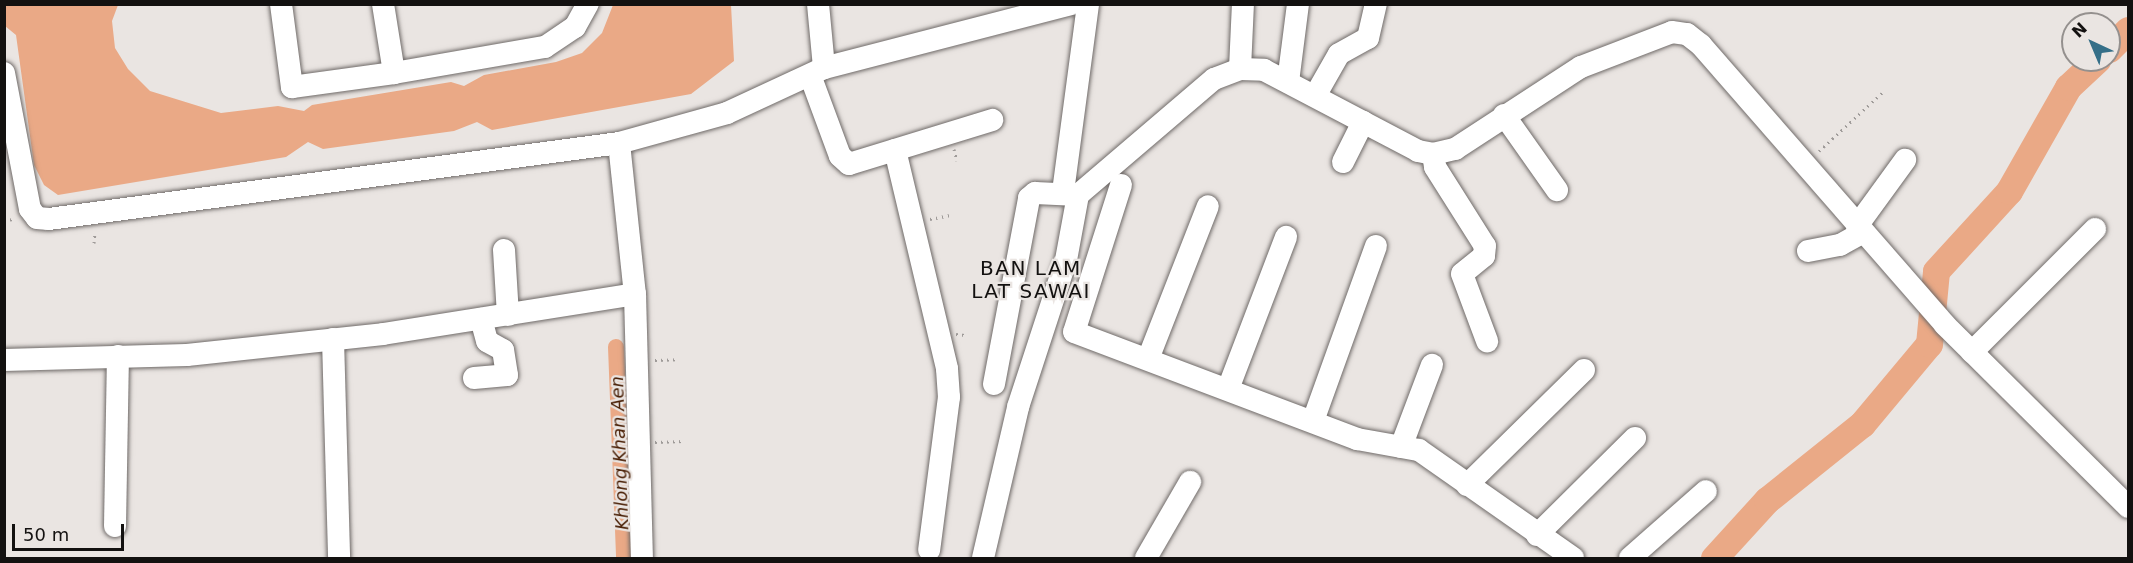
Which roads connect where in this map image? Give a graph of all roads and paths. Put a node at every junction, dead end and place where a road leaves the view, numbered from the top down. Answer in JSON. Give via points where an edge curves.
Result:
{"nodes":[{"id":1,"x":281,"y":4,"type":"edge"},
{"id":2,"x":383,"y":4,"type":"edge"},
{"id":3,"x":588,"y":4,"type":"edge"},
{"id":4,"x":818,"y":4,"type":"edge"},
{"id":5,"x":1071,"y":4,"type":"edge"},
{"id":6,"x":1088,"y":4,"type":"edge"},
{"id":7,"x":1242,"y":4,"type":"edge"},
{"id":8,"x":1298,"y":4,"type":"edge"},
{"id":9,"x":1376,"y":4,"type":"edge"},
{"id":10,"x":1240,"y":69,"type":"junction"},
{"id":11,"x":817,"y":72,"type":"junction"},
{"id":12,"x":4,"y":73,"type":"edge"},
{"id":13,"x":394,"y":73,"type":"junction"},
{"id":14,"x":1288,"y":82,"type":"junction"},
{"id":15,"x":1319,"y":90,"type":"junction"},
{"id":16,"x":1883,"y":92,"type":"dead end"},
{"id":17,"x":1504,"y":115,"type":"junction"},
{"id":18,"x":1372,"y":118,"type":"junction"},
{"id":19,"x":992,"y":120,"type":"dead end"},
{"id":20,"x":619,"y":143,"type":"junction"},
{"id":21,"x":895,"y":150,"type":"junction"},
{"id":22,"x":1433,"y":154,"type":"junction"},
{"id":23,"x":1905,"y":159,"type":"dead end"},
{"id":24,"x":1343,"y":162,"type":"dead end"},
{"id":25,"x":1804,"y":165,"type":"junction"},
{"id":26,"x":1121,"y":185,"type":"dead end"},
{"id":27,"x":1557,"y":190,"type":"dead end"},
{"id":28,"x":1070,"y":194,"type":"junction"},
{"id":29,"x":1208,"y":206,"type":"dead end"},
{"id":30,"x":1860,"y":229,"type":"junction"},
{"id":31,"x":2095,"y":229,"type":"dead end"},
{"id":32,"x":1286,"y":237,"type":"dead end"},
{"id":33,"x":1376,"y":246,"type":"dead end"},
{"id":34,"x":504,"y":250,"type":"dead end"},
{"id":35,"x":1808,"y":251,"type":"dead end"},
{"id":36,"x":635,"y":294,"type":"junction"},
{"id":37,"x":508,"y":315,"type":"junction"},
{"id":38,"x":481,"y":319,"type":"junction"},
{"id":39,"x":333,"y":339,"type":"junction"},
{"id":40,"x":1487,"y":341,"type":"dead end"},
{"id":41,"x":1972,"y":352,"type":"junction"},
{"id":42,"x":118,"y":356,"type":"junction"},
{"id":43,"x":679,"y":359,"type":"dead end"},
{"id":44,"x":1148,"y":359,"type":"junction"},
{"id":45,"x":4,"y":360,"type":"edge"},
{"id":46,"x":635,"y":360,"type":"junction"},
{"id":47,"x":1432,"y":365,"type":"dead end"},
{"id":48,"x":1584,"y":370,"type":"dead end"},
{"id":49,"x":474,"y":378,"type":"dead end"},
{"id":50,"x":994,"y":384,"type":"dead end"},
{"id":51,"x":1228,"y":389,"type":"junction"},
{"id":52,"x":1313,"y":421,"type":"junction"},
{"id":53,"x":1635,"y":438,"type":"dead end"},
{"id":54,"x":684,"y":441,"type":"dead end"},
{"id":55,"x":638,"y":443,"type":"junction"},
{"id":56,"x":1401,"y":447,"type":"junction"},
{"id":57,"x":1190,"y":482,"type":"dead end"},
{"id":58,"x":1467,"y":485,"type":"junction"},
{"id":59,"x":1706,"y":491,"type":"dead end"},
{"id":60,"x":2128,"y":507,"type":"edge"},
{"id":61,"x":115,"y":526,"type":"dead end"},
{"id":62,"x":1537,"y":535,"type":"junction"},
{"id":63,"x":930,"y":550,"type":"dead end"},
{"id":64,"x":339,"y":558,"type":"edge"},
{"id":65,"x":642,"y":558,"type":"edge"},
{"id":66,"x":983,"y":558,"type":"edge"},
{"id":67,"x":1146,"y":558,"type":"edge"},
{"id":68,"x":1573,"y":558,"type":"edge"},
{"id":69,"x":1630,"y":558,"type":"edge"}],
"edges":[{"from":1,"to":13,"type":"street","via":[[292,87]]},
{"from":2,"to":13,"type":"street"},
{"from":3,"to":13,"type":"street","via":[[575,27],[545,47]]},
{"from":4,"to":11,"type":"street"},
{"from":5,"to":11,"type":"street"},
{"from":6,"to":28,"type":"street"},
{"from":7,"to":10,"type":"street"},
{"from":8,"to":14,"type":"street"},
{"from":9,"to":15,"type":"street","via":[[1368,38],[1339,54]]},
{"from":10,"to":14,"type":"street","via":[[1264,70]]},
{"from":10,"to":28,"type":"street","via":[[1214,78]]},
{"from":11,"to":20,"type":"street","via":[[727,113]]},
{"from":11,"to":21,"type":"street","via":[[843,161]]},
{"from":12,"to":20,"type":"street","via":[[30,209],[37,218]]},
{"from":14,"to":15,"type":"street"},
{"from":15,"to":18,"type":"street"},
{"from":16,"to":25,"type":"path"},
{"from":17,"to":22,"type":"street","via":[[1455,149]]},
{"from":17,"to":25,"type":"street","via":[[1581,67],[1672,32],[1688,34]]},
{"from":17,"to":27,"type":"street"},
{"from":18,"to":22,"type":"street"},
{"from":18,"to":24,"type":"street"},
{"from":19,"to":21,"type":"street"},
{"from":20,"to":36,"type":"street"},
{"from":21,"to":63,"type":"street","via":[[947,369],[949,397]]},
{"from":22,"to":40,"type":"street","via":[[1435,167],[1485,246],[1484,256],[1462,274]]},
{"from":23,"to":30,"type":"street"},
{"from":25,"to":30,"type":"street"},
{"from":26,"to":44,"type":"street","via":[[1074,332]]},
{"from":28,"to":50,"type":"street","via":[[1029,198]]},
{"from":28,"to":66,"type":"street","via":[[1066,260],[1018,407]]},
{"from":29,"to":44,"type":"street"},
{"from":30,"to":35,"type":"street","via":[[1840,245]]},
{"from":30,"to":41,"type":"street"},
{"from":31,"to":41,"type":"street"},
{"from":32,"to":51,"type":"street"},
{"from":33,"to":52,"type":"street"},
{"from":34,"to":37,"type":"street"},
{"from":36,"to":37,"type":"street"},
{"from":36,"to":46,"type":"street"},
{"from":37,"to":38,"type":"street"},
{"from":38,"to":39,"type":"street"},
{"from":38,"to":49,"type":"street","via":[[487,341],[503,350],[507,375]]},
{"from":39,"to":42,"type":"street","via":[[187,355]]},
{"from":39,"to":64,"type":"street"},
{"from":41,"to":60,"type":"street"},
{"from":42,"to":45,"type":"street"},
{"from":42,"to":61,"type":"street"},
{"from":43,"to":46,"type":"path"},
{"from":44,"to":51,"type":"street"},
{"from":46,"to":55,"type":"street"},
{"from":47,"to":56,"type":"street"},
{"from":48,"to":58,"type":"street"},
{"from":51,"to":52,"type":"street"},
{"from":52,"to":56,"type":"street","via":[[1357,439]]},
{"from":53,"to":62,"type":"street"},
{"from":54,"to":55,"type":"path"},
{"from":55,"to":65,"type":"street"},
{"from":56,"to":58,"type":"street","via":[[1419,450]]},
{"from":57,"to":67,"type":"street"},
{"from":58,"to":62,"type":"street"},
{"from":59,"to":69,"type":"street"},
{"from":62,"to":68,"type":"street"}]}
